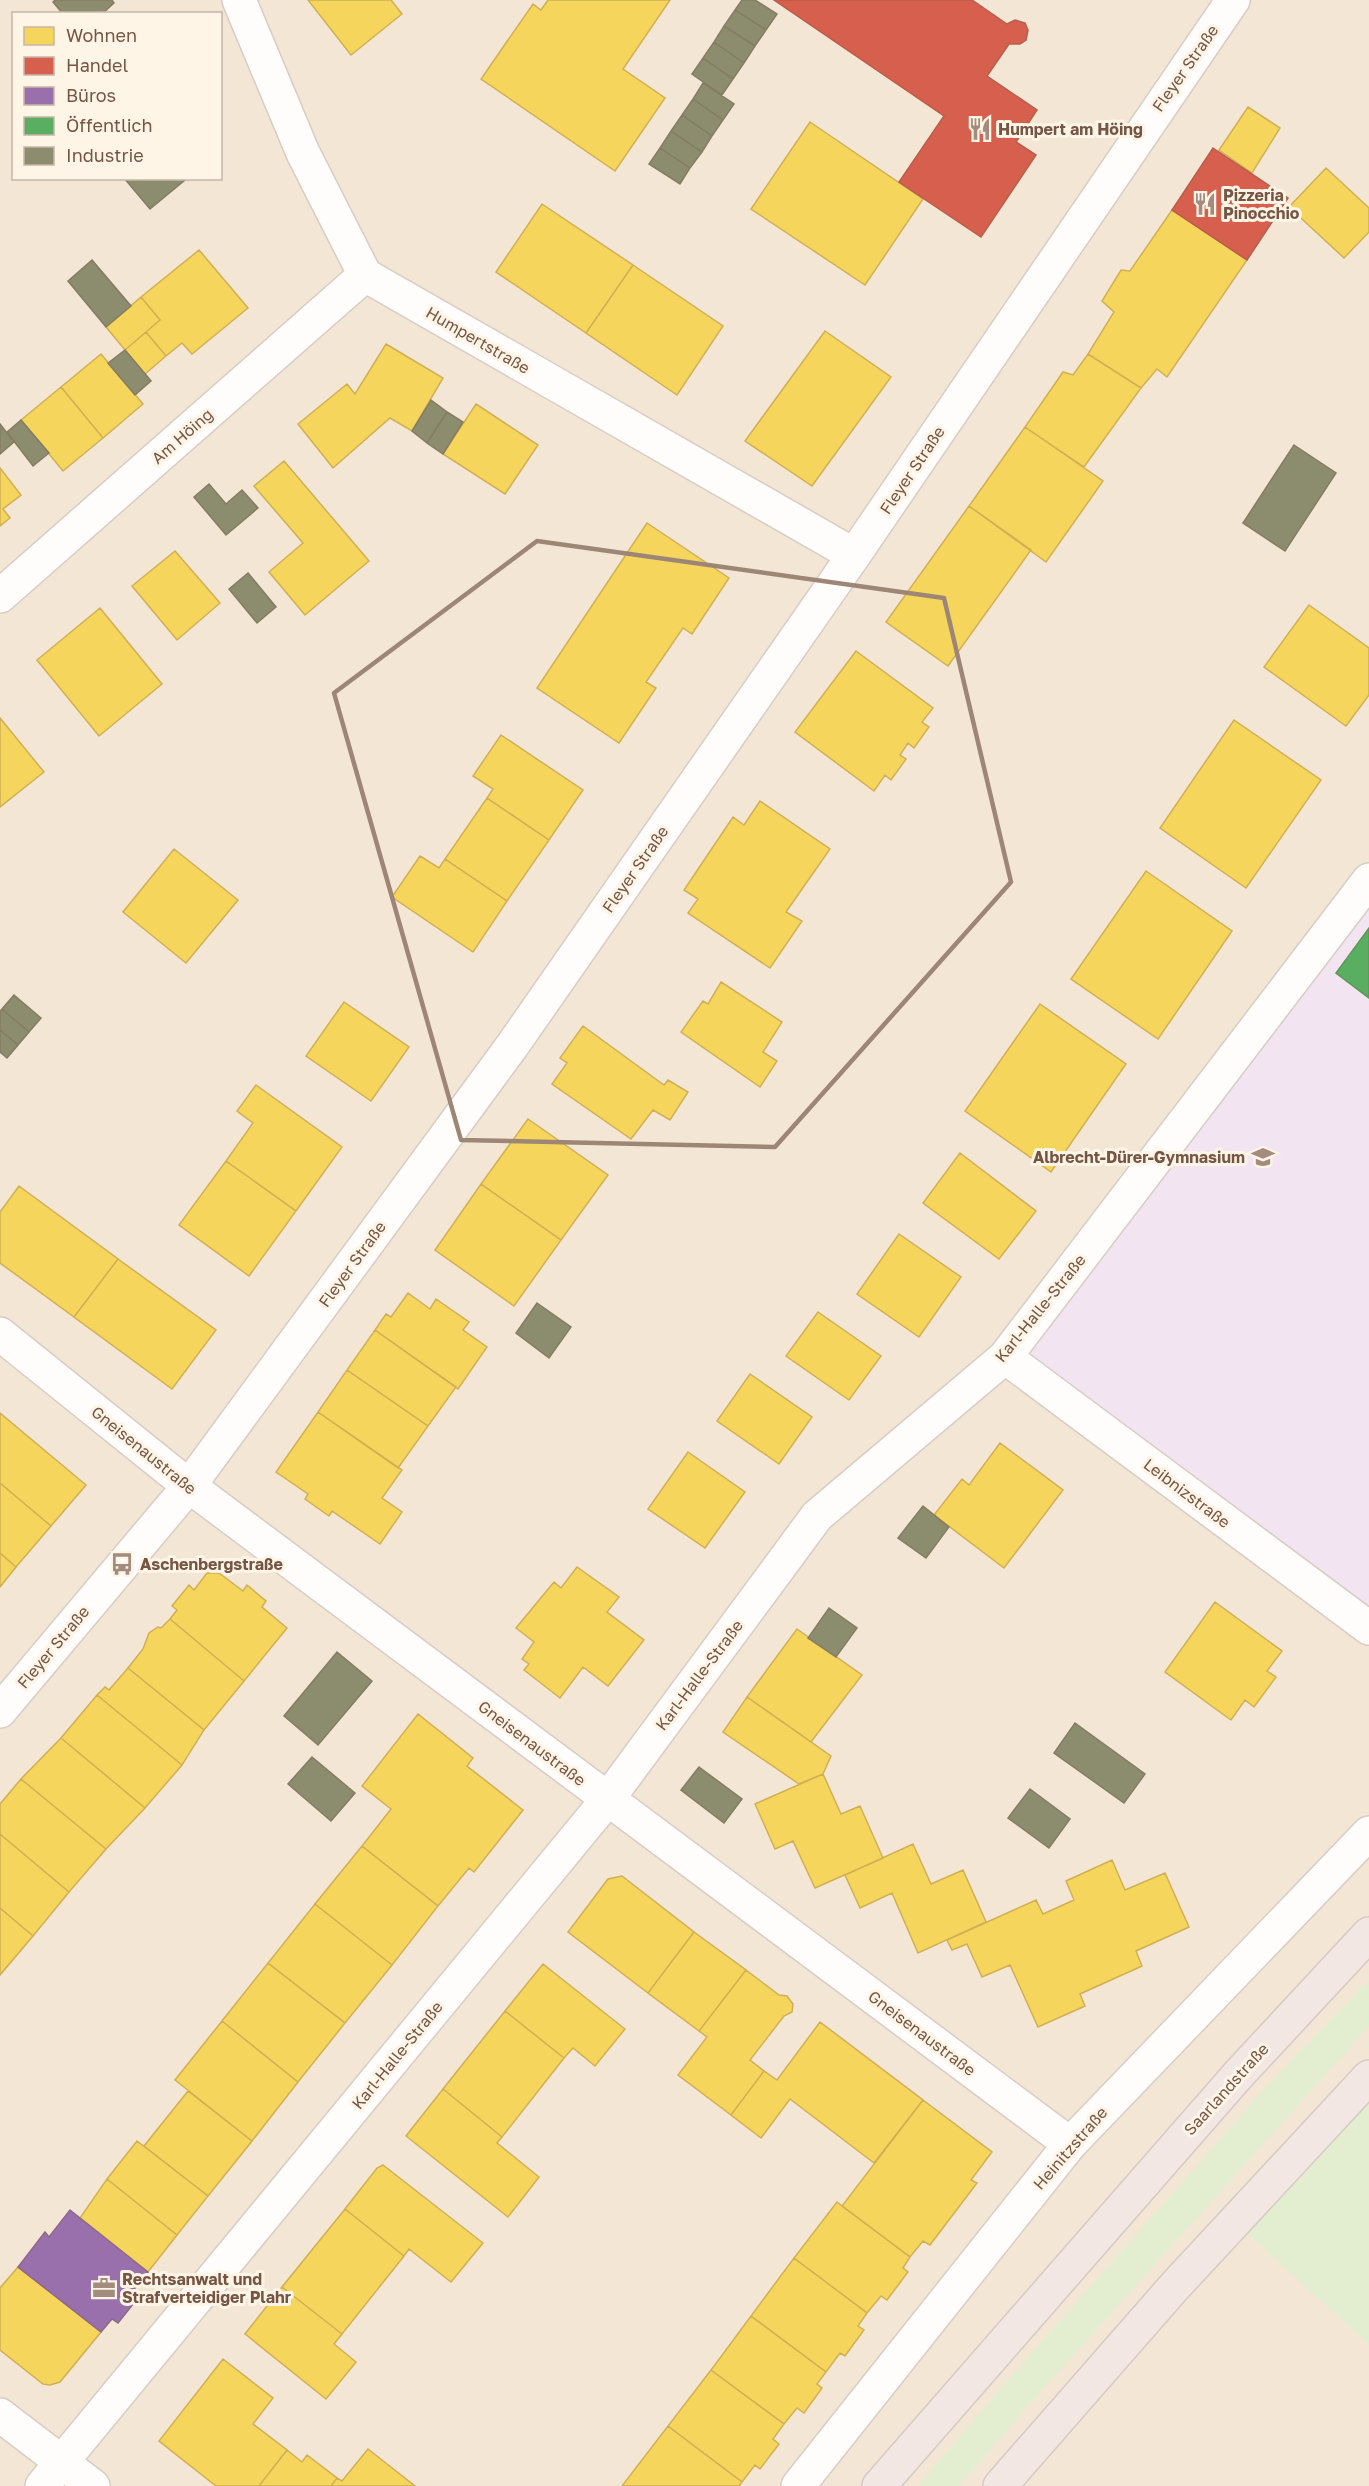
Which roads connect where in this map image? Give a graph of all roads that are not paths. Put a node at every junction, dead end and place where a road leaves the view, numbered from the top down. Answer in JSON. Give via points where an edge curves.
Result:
{"nodes":[{"id":1,"x":239,"y":0,"type":"edge"},
{"id":2,"x":1233,"y":0,"type":"edge"},
{"id":3,"x":364,"y":275,"type":"junction"},
{"id":4,"x":854,"y":555,"type":"junction"},
{"id":5,"x":0,"y":596,"type":"edge"},
{"id":6,"x":1369,"y":880,"type":"edge"},
{"id":7,"x":0,"y":1334,"type":"edge"},
{"id":8,"x":1005,"y":1357,"type":"junction"},
{"id":9,"x":189,"y":1486,"type":"junction"},
{"id":10,"x":1369,"y":1628,"type":"edge"},
{"id":11,"x":0,"y":1711,"type":"edge"},
{"id":12,"x":607,"y":1800,"type":"junction"},
{"id":13,"x":1369,"y":1833,"type":"edge"},
{"id":14,"x":1369,"y":1934,"type":"edge"},
{"id":15,"x":1369,"y":2077,"type":"edge"},
{"id":16,"x":1070,"y":2144,"type":"junction"},
{"id":17,"x":0,"y":2415,"type":"edge"},
{"id":18,"x":52,"y":2474,"type":"edge"},
{"id":19,"x":93,"y":2486,"type":"edge"},
{"id":20,"x":798,"y":2486,"type":"edge"},
{"id":21,"x":879,"y":2486,"type":"edge"},
{"id":22,"x":1000,"y":2486,"type":"edge"}],
"edges":[{"from":1,"to":3,"type":"street","via":[[303,153]]},
{"from":2,"to":4,"type":"street","name":"Fleyer Straße"},
{"from":3,"to":4,"type":"street","name":"Humpertstraße"},
{"from":3,"to":5,"type":"street","name":"Am Höing"},
{"from":4,"to":9,"type":"street","name":"Fleyer Straße","via":[[512,1046]]},
{"from":6,"to":8,"type":"street","name":"Karl-Halle-Straße"},
{"from":7,"to":9,"type":"street","name":"Gneisenaustraße"},
{"from":8,"to":10,"type":"street","name":"Leibnizstraße"},
{"from":8,"to":12,"type":"street","name":"Karl-Halle-Straße","via":[[817,1516]]},
{"from":9,"to":11,"type":"street","name":"Fleyer Straße"},
{"from":9,"to":12,"type":"street","name":"Gneisenaustraße"},
{"from":12,"to":16,"type":"street","name":"Gneisenaustraße"},
{"from":12,"to":18,"type":"street","name":"Karl-Halle-Straße"},
{"from":13,"to":16,"type":"street","name":"Heinitzstraße"},
{"from":14,"to":21,"type":"highway","name":"Saarlandstraße","via":[[1238,2075]]},
{"from":15,"to":22,"type":"highway","via":[[1175,2286]]},
{"from":16,"to":20,"type":"street","name":"Heinitzstraße"},
{"from":17,"to":18,"type":"street"},
{"from":18,"to":19,"type":"street"}]}
